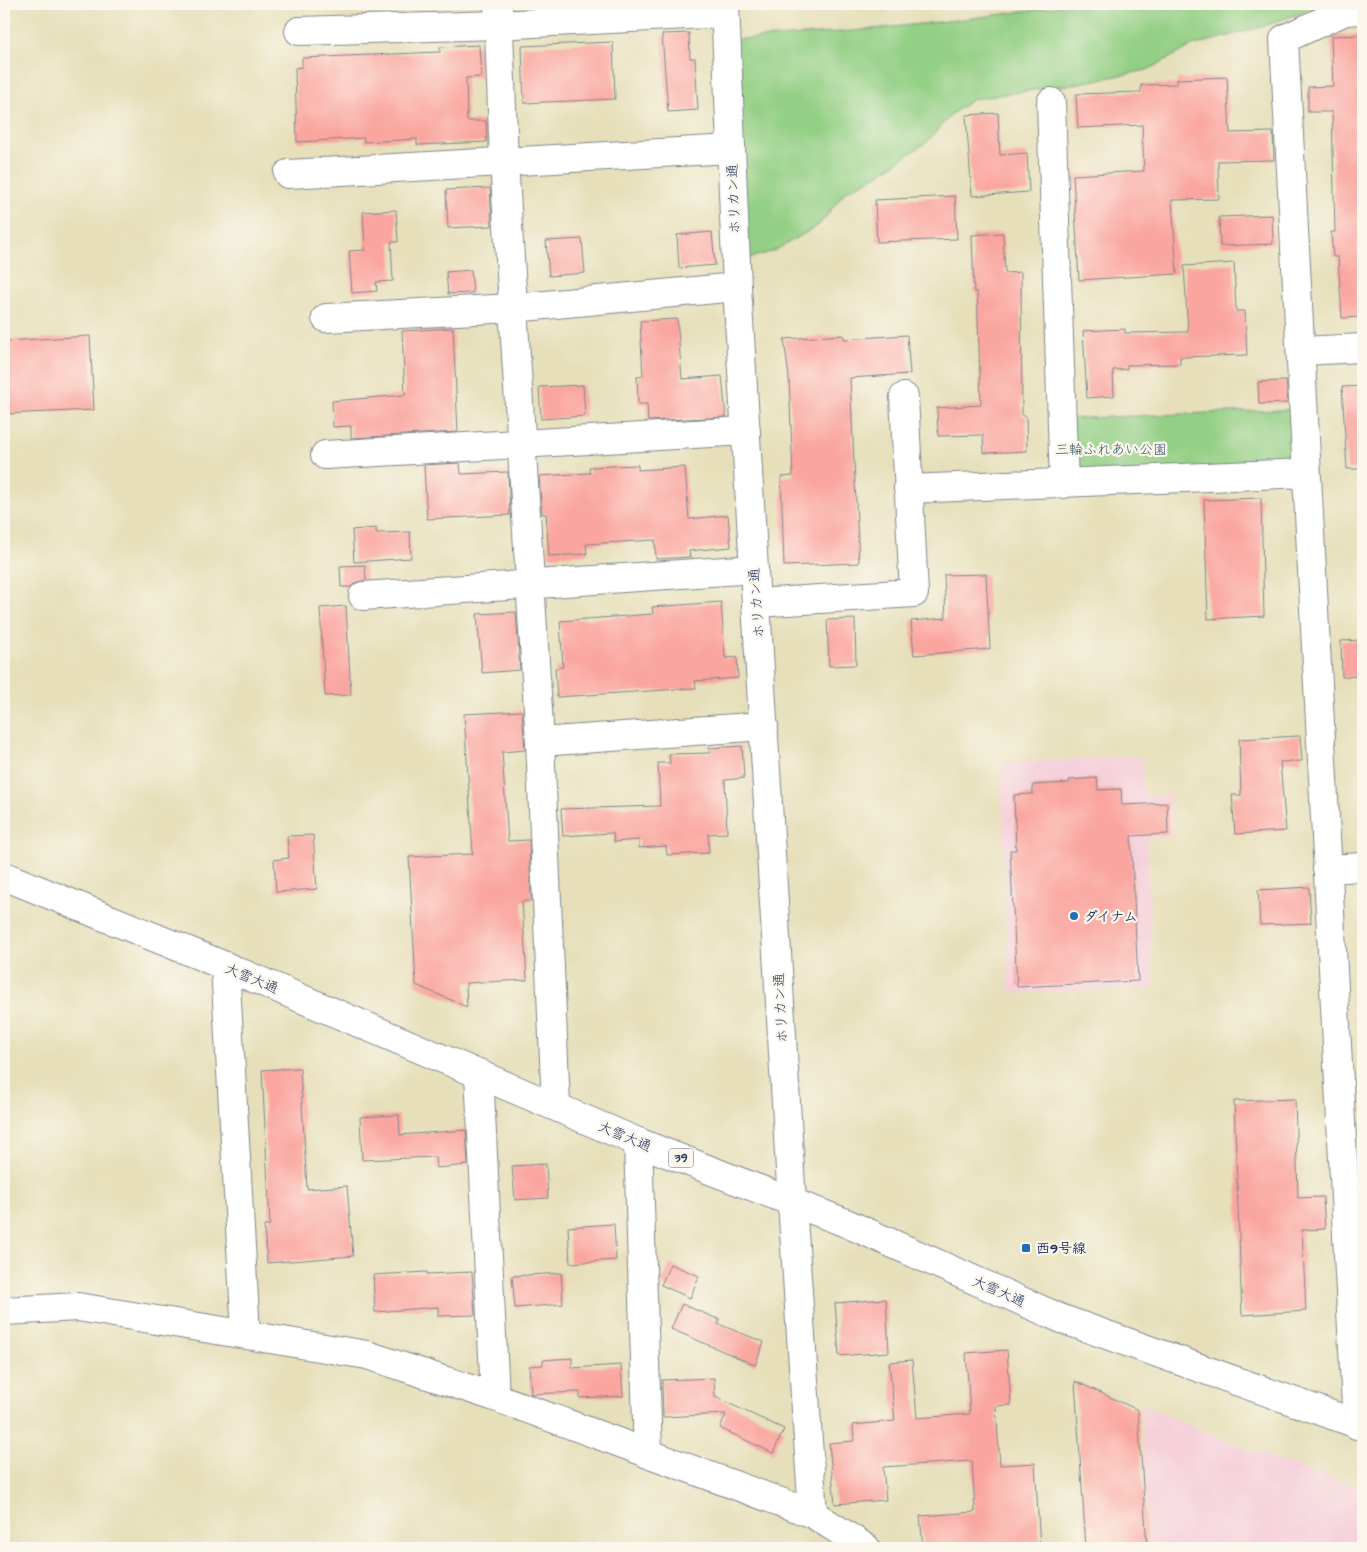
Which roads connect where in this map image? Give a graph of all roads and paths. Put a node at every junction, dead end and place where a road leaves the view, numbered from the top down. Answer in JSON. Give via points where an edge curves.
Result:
{"nodes":[{"id":1,"x":725,"y":8,"type":"edge"},
{"id":2,"x":1363,"y":10,"type":"edge"},
{"id":3,"x":498,"y":14,"type":"edge"},
{"id":4,"x":299,"y":31,"type":"dead end"},
{"id":5,"x":1051,"y":102,"type":"dead end"},
{"id":6,"x":731,"y":149,"type":"junction"},
{"id":7,"x":504,"y":161,"type":"junction"},
{"id":8,"x":288,"y":174,"type":"dead end"},
{"id":9,"x":737,"y":287,"type":"junction"},
{"id":10,"x":513,"y":308,"type":"junction"},
{"id":11,"x":326,"y":318,"type":"dead end"},
{"id":12,"x":1363,"y":348,"type":"edge"},
{"id":13,"x":1302,"y":351,"type":"junction"},
{"id":14,"x":904,"y":397,"type":"dead end"},
{"id":15,"x":746,"y":431,"type":"junction"},
{"id":16,"x":522,"y":445,"type":"junction"},
{"id":17,"x":325,"y":455,"type":"dead end"},
{"id":18,"x":1306,"y":473,"type":"junction"},
{"id":19,"x":1064,"y":484,"type":"junction"},
{"id":20,"x":908,"y":489,"type":"junction"},
{"id":21,"x":754,"y":569,"type":"junction"},
{"id":22,"x":530,"y":584,"type":"junction"},
{"id":23,"x":363,"y":596,"type":"dead end"},
{"id":24,"x":756,"y":603,"type":"junction"},
{"id":25,"x":764,"y":726,"type":"junction"},
{"id":26,"x":540,"y":742,"type":"junction"},
{"id":27,"x":1363,"y":866,"type":"edge"},
{"id":28,"x":1327,"y":869,"type":"junction"},
{"id":29,"x":4,"y":876,"type":"edge"},
{"id":30,"x":225,"y":966,"type":"junction"},
{"id":31,"x":479,"y":1073,"type":"junction"},
{"id":32,"x":556,"y":1105,"type":"junction"},
{"id":33,"x":638,"y":1142,"type":"junction"},
{"id":34,"x":792,"y":1203,"type":"junction"},
{"id":35,"x":4,"y":1311,"type":"edge"},
{"id":36,"x":246,"y":1334,"type":"junction"},
{"id":37,"x":495,"y":1397,"type":"junction"},
{"id":38,"x":1360,"y":1426,"type":"edge"},
{"id":39,"x":648,"y":1454,"type":"junction"},
{"id":40,"x":813,"y":1514,"type":"junction"},
{"id":41,"x":866,"y":1548,"type":"edge"}],
"edges":[{"from":1,"to":3,"type":"main road"},
{"from":1,"to":6,"type":"main road","name":"ホリカン通"},
{"from":2,"to":13,"type":"main road","via":[[1345,11],[1284,39]]},
{"from":3,"to":4,"type":"main road"},
{"from":3,"to":7,"type":"main road"},
{"from":5,"to":19,"type":"main road"},
{"from":6,"to":7,"type":"main road"},
{"from":6,"to":9,"type":"main road","name":"ホリカン通"},
{"from":7,"to":8,"type":"main road"},
{"from":7,"to":10,"type":"main road"},
{"from":9,"to":10,"type":"main road"},
{"from":9,"to":15,"type":"main road","name":"ホリカン通"},
{"from":10,"to":11,"type":"main road"},
{"from":10,"to":16,"type":"main road"},
{"from":12,"to":13,"type":"main road"},
{"from":13,"to":18,"type":"main road"},
{"from":14,"to":20,"type":"main road"},
{"from":15,"to":16,"type":"main road"},
{"from":15,"to":21,"type":"main road","name":"ホリカン通"},
{"from":16,"to":17,"type":"main road"},
{"from":16,"to":22,"type":"main road"},
{"from":18,"to":19,"type":"main road"},
{"from":18,"to":28,"type":"main road"},
{"from":19,"to":20,"type":"main road"},
{"from":20,"to":24,"type":"main road","via":[[914,593]]},
{"from":21,"to":22,"type":"main road"},
{"from":21,"to":24,"type":"main road","name":"ホリカン通"},
{"from":22,"to":23,"type":"main road"},
{"from":22,"to":26,"type":"main road"},
{"from":24,"to":25,"type":"main road","name":"ホリカン通"},
{"from":25,"to":26,"type":"main road"},
{"from":25,"to":34,"type":"main road","name":"ホリカン通"},
{"from":26,"to":32,"type":"main road"},
{"from":27,"to":28,"type":"main road"},
{"from":28,"to":38,"type":"main road"},
{"from":29,"to":30,"type":"main road","name":"大雪大通","number":"39"},
{"from":30,"to":31,"type":"main road","name":"大雪大通","number":"39"},
{"from":30,"to":36,"type":"main road"},
{"from":31,"to":32,"type":"main road","name":"大雪大通","number":"39"},
{"from":31,"to":37,"type":"main road"},
{"from":32,"to":33,"type":"main road","name":"大雪大通","number":"39"},
{"from":33,"to":34,"type":"main road","name":"大雪大通","number":"39"},
{"from":33,"to":39,"type":"main road"},
{"from":34,"to":38,"type":"main road","name":"大雪大通","number":"39","via":[[846,1223],[1062,1319]]},
{"from":34,"to":40,"type":"main road"},
{"from":35,"to":36,"type":"main road","via":[[78,1307]]},
{"from":36,"to":37,"type":"main road","via":[[367,1355]]},
{"from":37,"to":39,"type":"main road"},
{"from":39,"to":40,"type":"main road"},
{"from":40,"to":41,"type":"main road"}]}
